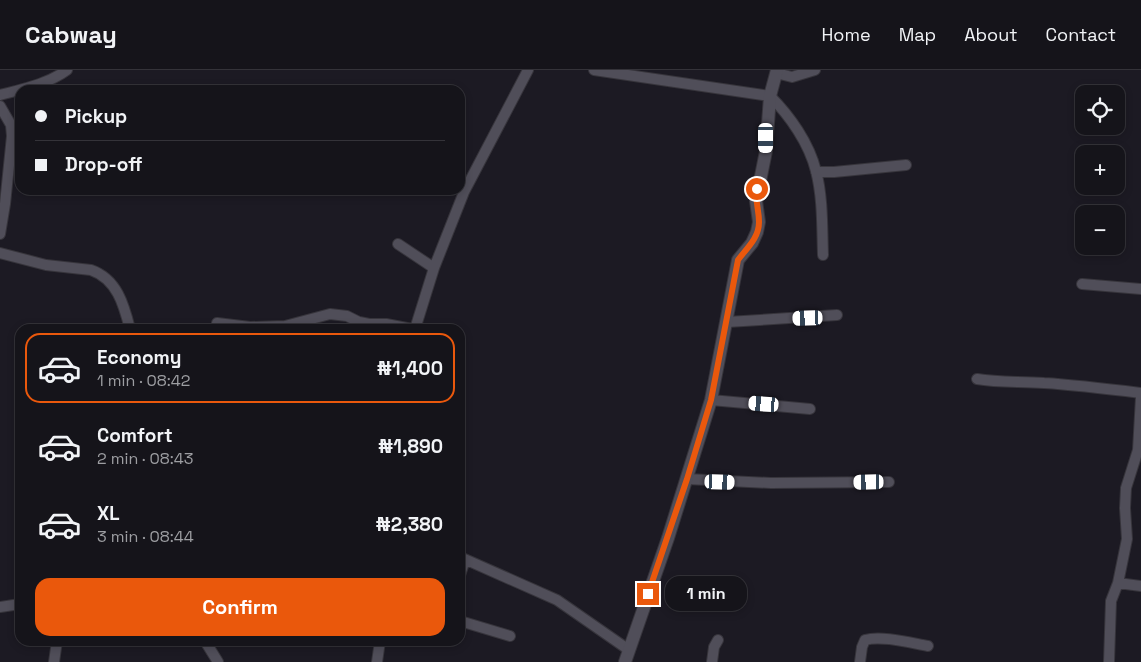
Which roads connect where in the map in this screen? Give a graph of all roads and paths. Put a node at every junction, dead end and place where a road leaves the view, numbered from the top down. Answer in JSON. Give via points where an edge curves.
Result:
{"nodes":[{"id":1,"x":68,"y":70,"type":"edge"},
{"id":2,"x":528,"y":70,"type":"edge"},
{"id":3,"x":594,"y":70,"type":"edge"},
{"id":4,"x":600,"y":70,"type":"edge"},
{"id":5,"x":815,"y":70,"type":"edge"},
{"id":6,"x":777,"y":71,"type":"edge"},
{"id":7,"x":35,"y":85,"type":"edge"},
{"id":8,"x":15,"y":91,"type":"edge"},
{"id":9,"x":0,"y":96,"type":"edge"},
{"id":10,"x":770,"y":96,"type":"junction"},
{"id":11,"x":0,"y":106,"type":"edge"},
{"id":12,"x":906,"y":165,"type":"dead end"},
{"id":13,"x":816,"y":172,"type":"junction"},
{"id":14,"x":465,"y":190,"type":"edge"},
{"id":15,"x":463,"y":195,"type":"edge"},
{"id":16,"x":0,"y":234,"type":"edge"},
{"id":17,"x":398,"y":244,"type":"dead end"},
{"id":18,"x":0,"y":253,"type":"edge"},
{"id":19,"x":823,"y":255,"type":"dead end"},
{"id":20,"x":434,"y":268,"type":"junction"},
{"id":21,"x":1082,"y":284,"type":"dead end"},
{"id":22,"x":1141,"y":289,"type":"edge"},
{"id":23,"x":837,"y":315,"type":"dead end"},
{"id":24,"x":727,"y":322,"type":"junction"},
{"id":25,"x":217,"y":323,"type":"dead end"},
{"id":26,"x":129,"y":324,"type":"edge"},
{"id":27,"x":225,"y":324,"type":"edge"},
{"id":28,"x":292,"y":324,"type":"edge"},
{"id":29,"x":369,"y":324,"type":"edge"},
{"id":30,"x":369,"y":324,"type":"edge"},
{"id":31,"x":386,"y":324,"type":"edge"},
{"id":32,"x":415,"y":324,"type":"edge"},
{"id":33,"x":977,"y":379,"type":"dead end"},
{"id":34,"x":1141,"y":393,"type":"edge"},
{"id":35,"x":1141,"y":397,"type":"edge"},
{"id":36,"x":711,"y":400,"type":"junction"},
{"id":37,"x":810,"y":408,"type":"dead end"},
{"id":38,"x":1140,"y":432,"type":"edge"},
{"id":39,"x":687,"y":479,"type":"junction"},
{"id":40,"x":889,"y":482,"type":"dead end"},
{"id":41,"x":465,"y":559,"type":"edge"},
{"id":42,"x":1118,"y":583,"type":"junction"},
{"id":43,"x":1141,"y":586,"type":"edge"},
{"id":44,"x":15,"y":605,"type":"edge"},
{"id":45,"x":0,"y":608,"type":"edge"},
{"id":46,"x":465,"y":622,"type":"edge"},
{"id":47,"x":510,"y":636,"type":"dead end"},
{"id":48,"x":718,"y":640,"type":"dead end"},
{"id":49,"x":56,"y":646,"type":"edge"},
{"id":50,"x":208,"y":646,"type":"edge"},
{"id":51,"x":379,"y":646,"type":"edge"},
{"id":52,"x":928,"y":646,"type":"dead end"},
{"id":53,"x":627,"y":656,"type":"edge"},
{"id":54,"x":54,"y":662,"type":"edge"},
{"id":55,"x":218,"y":662,"type":"edge"},
{"id":56,"x":377,"y":662,"type":"edge"},
{"id":57,"x":712,"y":662,"type":"edge"},
{"id":58,"x":860,"y":662,"type":"edge"},
{"id":59,"x":1109,"y":662,"type":"edge"}],
"edges":[{"from":1,"to":7,"type":"street"},
{"from":2,"to":14,"type":"street"},
{"from":3,"to":4,"type":"street"},
{"from":4,"to":10,"type":"street"},
{"from":5,"to":6,"type":"street","via":[[792,77]]},
{"from":6,"to":10,"type":"street"},
{"from":8,"to":9,"type":"street"},
{"from":10,"to":13,"type":"street","via":[[792,122],[810,153]]},
{"from":10,"to":24,"type":"street","via":[[766,151],[756,201],[759,222],[752,243],[738,260]]},
{"from":11,"to":16,"type":"street","via":[[11,125],[12,136]]},
{"from":12,"to":13,"type":"street"},
{"from":13,"to":19,"type":"street"},
{"from":15,"to":20,"type":"street"},
{"from":17,"to":20,"type":"street"},
{"from":18,"to":26,"type":"street","via":[[46,265],[98,272],[120,295]]},
{"from":20,"to":32,"type":"street"},
{"from":21,"to":22,"type":"street"},
{"from":23,"to":24,"type":"street"},
{"from":24,"to":36,"type":"street"},
{"from":25,"to":27,"type":"street"},
{"from":28,"to":30,"type":"street","via":[[330,314]]},
{"from":29,"to":31,"type":"street"},
{"from":33,"to":34,"type":"street"},
{"from":35,"to":38,"type":"street"},
{"from":36,"to":37,"type":"street"},
{"from":36,"to":39,"type":"street"},
{"from":38,"to":42,"type":"street","via":[[1126,488],[1127,539]]},
{"from":39,"to":40,"type":"street","via":[[771,483]]},
{"from":39,"to":53,"type":"street"},
{"from":41,"to":53,"type":"street","via":[[557,600]]},
{"from":42,"to":43,"type":"street"},
{"from":42,"to":59,"type":"street","via":[[1111,601]]},
{"from":44,"to":45,"type":"street"},
{"from":46,"to":47,"type":"street"},
{"from":48,"to":57,"type":"street"},
{"from":49,"to":54,"type":"street"},
{"from":50,"to":55,"type":"street"},
{"from":51,"to":56,"type":"street"},
{"from":52,"to":58,"type":"street","via":[[870,638],[862,647]]}]}
